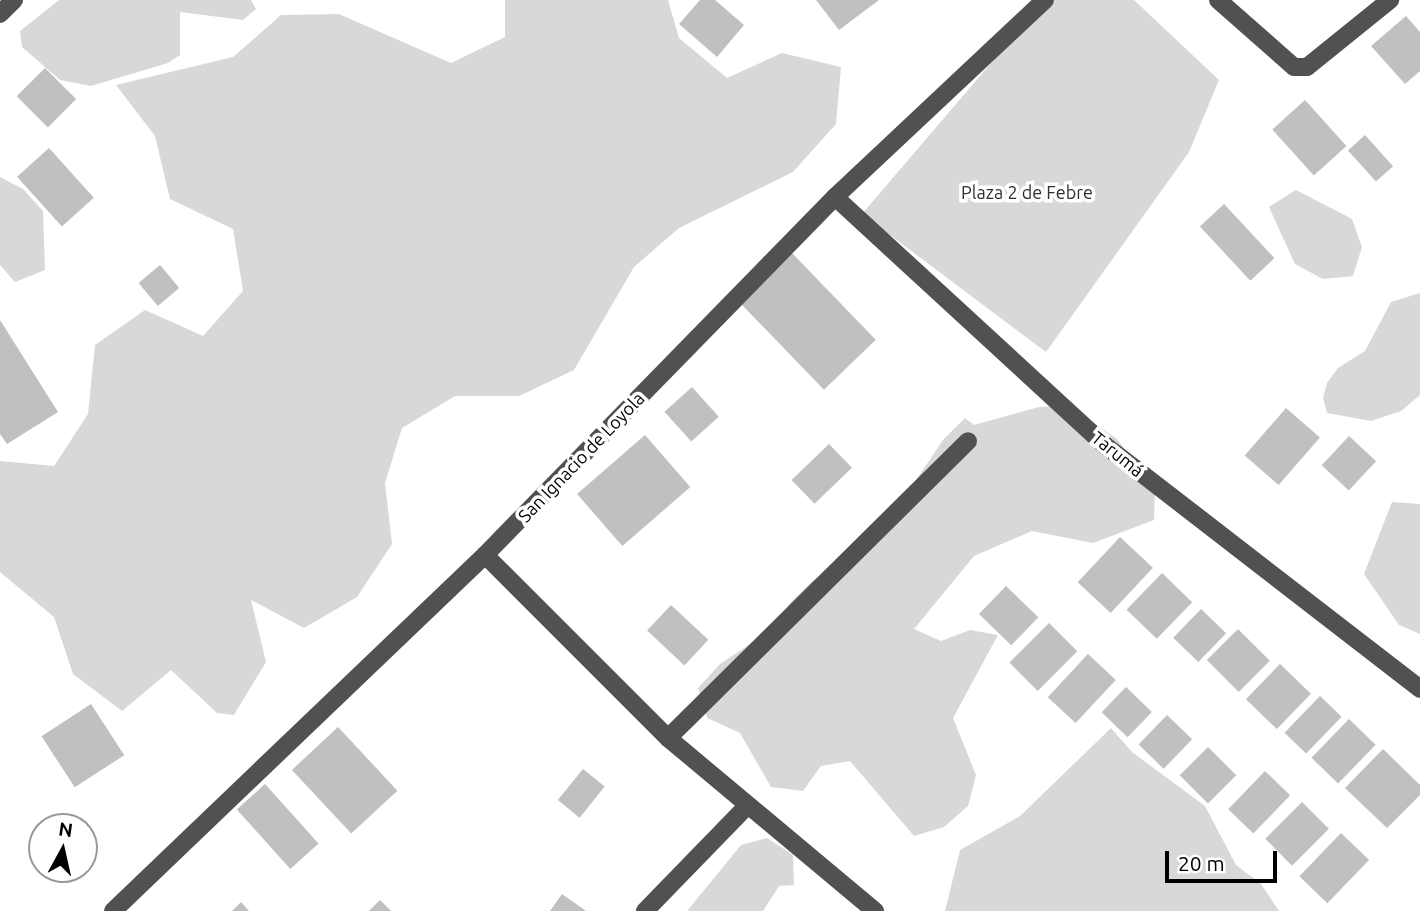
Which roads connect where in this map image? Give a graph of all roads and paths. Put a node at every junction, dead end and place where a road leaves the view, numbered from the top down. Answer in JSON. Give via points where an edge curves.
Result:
{"nodes":[{"id":1,"x":14,"y":0,"type":"edge"},
{"id":2,"x":1045,"y":0,"type":"edge"},
{"id":3,"x":1219,"y":0,"type":"edge"},
{"id":4,"x":1390,"y":0,"type":"edge"},
{"id":5,"x":0,"y":14,"type":"edge"},
{"id":6,"x":835,"y":197,"type":"junction"},
{"id":7,"x":968,"y":441,"type":"dead end"},
{"id":8,"x":485,"y":555,"type":"junction"},
{"id":9,"x":1420,"y":689,"type":"edge"},
{"id":10,"x":668,"y":738,"type":"junction"},
{"id":11,"x":747,"y":806,"type":"junction"},
{"id":12,"x":113,"y":911,"type":"edge"},
{"id":13,"x":645,"y":911,"type":"edge"},
{"id":14,"x":875,"y":911,"type":"edge"}],
"edges":[{"from":1,"to":5,"type":"street"},
{"from":2,"to":6,"type":"street","name":"San Ignacio de Loyola"},
{"from":3,"to":4,"type":"street","via":[[1282,61],[1294,67],[1307,66]]},
{"from":6,"to":8,"type":"street","name":"San Ignacio de Loyola"},
{"from":6,"to":9,"type":"street","name":"Tarumá","via":[[1105,446]]},
{"from":7,"to":10,"type":"street"},
{"from":8,"to":10,"type":"street"},
{"from":8,"to":12,"type":"street","name":"San Ignacio de Loyola"},
{"from":10,"to":11,"type":"street"},
{"from":11,"to":13,"type":"street"},
{"from":11,"to":14,"type":"street"}]}
